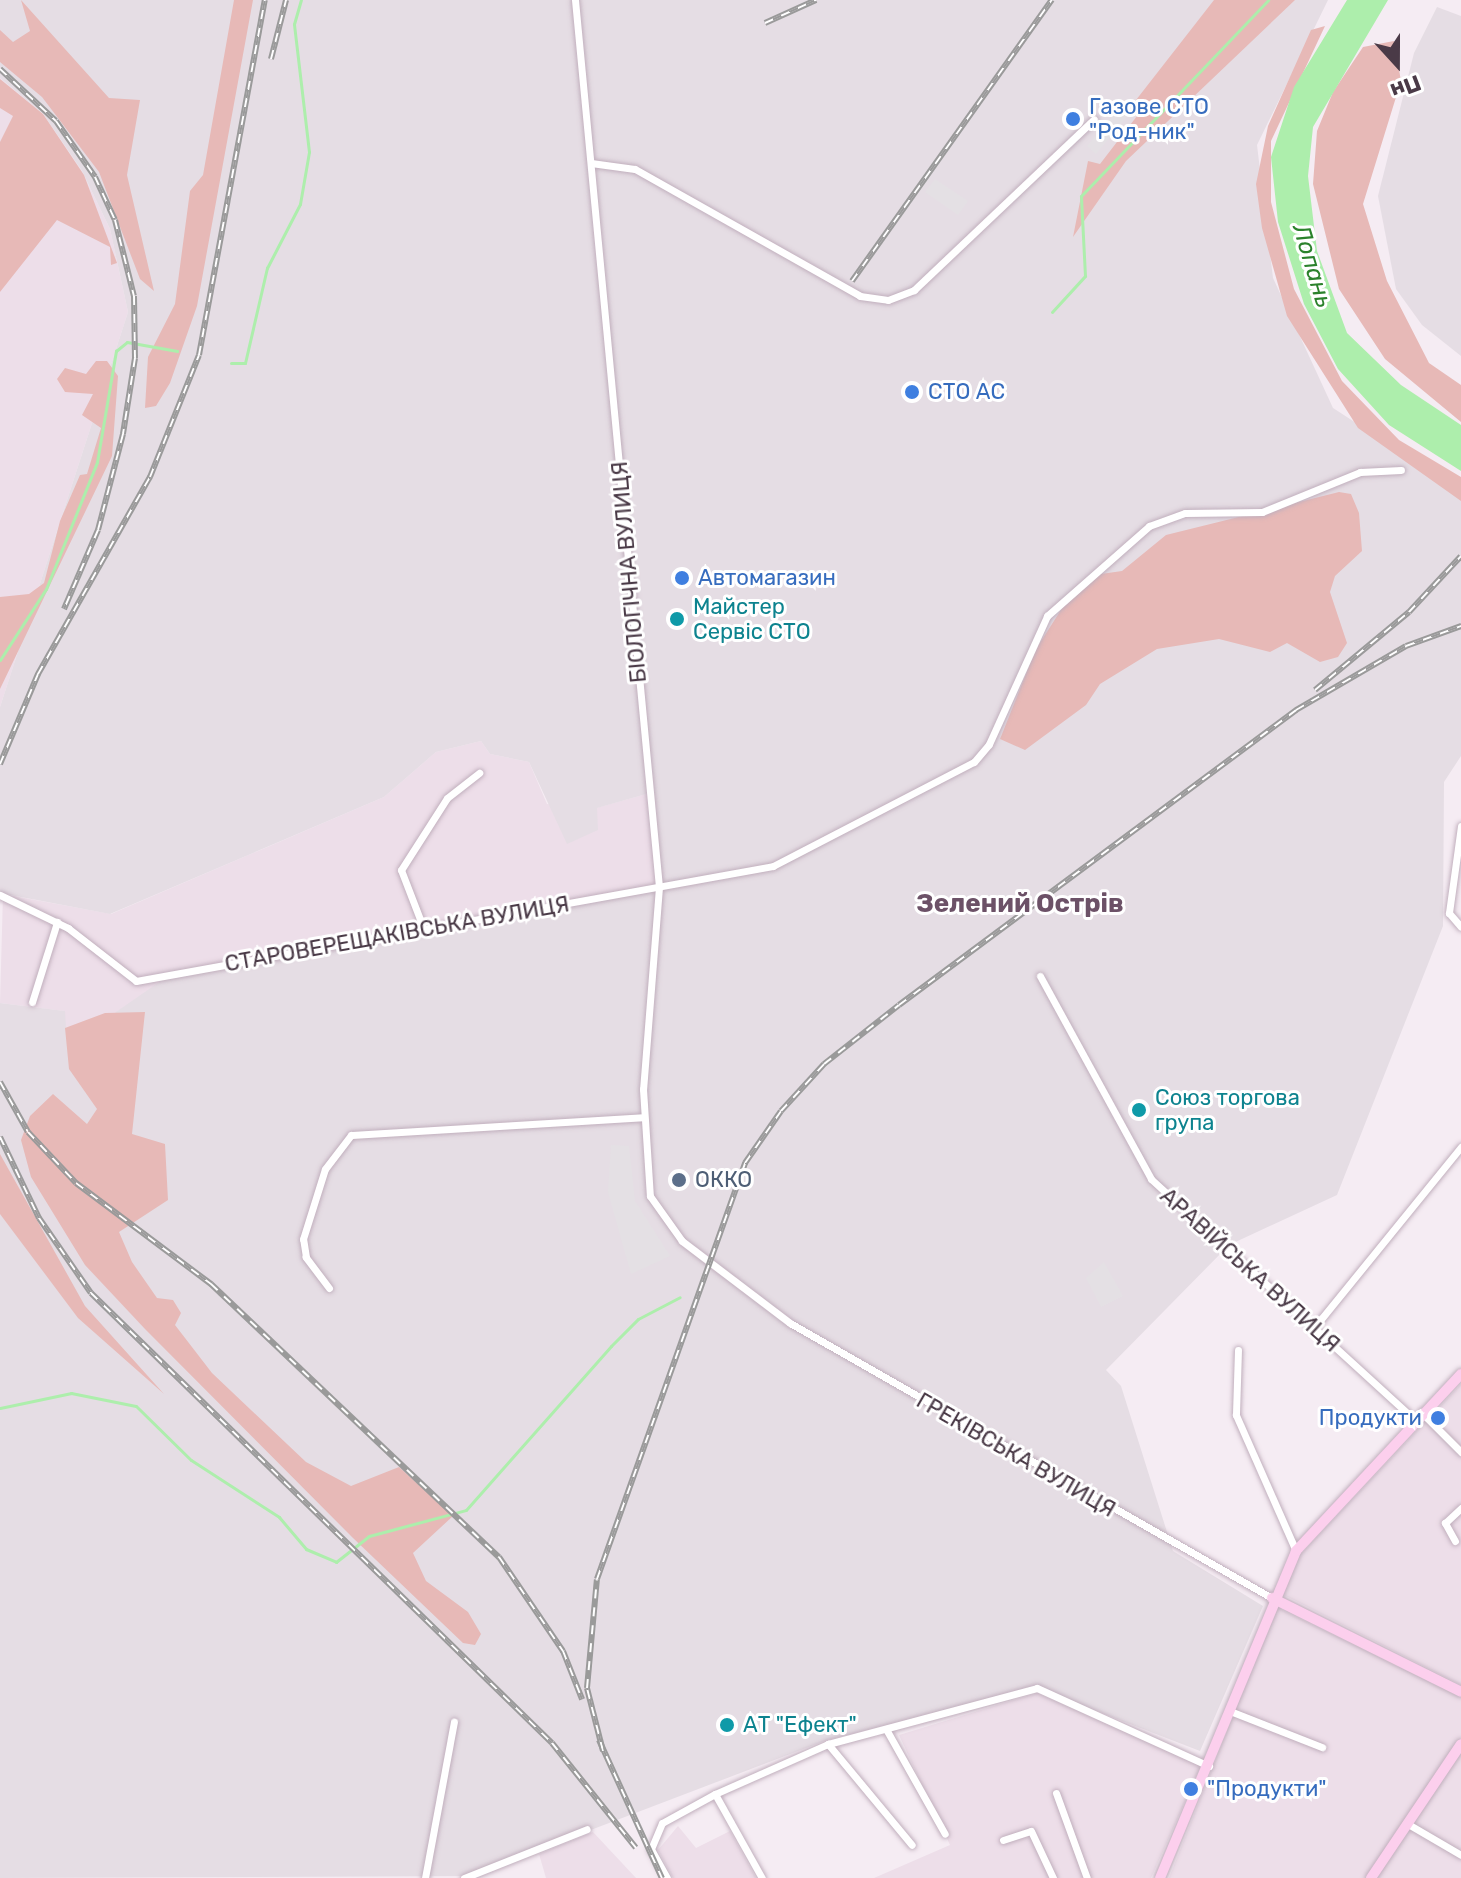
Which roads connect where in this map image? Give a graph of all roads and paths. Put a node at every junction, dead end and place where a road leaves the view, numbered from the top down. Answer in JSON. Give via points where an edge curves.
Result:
{"nodes":[{"id":1,"x":575,"y":0,"type":"edge"},
{"id":2,"x":1094,"y":119,"type":"dead end"},
{"id":3,"x":591,"y":163,"type":"junction"},
{"id":4,"x":1401,"y":470,"type":"dead end"},
{"id":5,"x":479,"y":773,"type":"dead end"},
{"id":6,"x":1461,"y":826,"type":"edge"},
{"id":7,"x":659,"y":887,"type":"junction"},
{"id":8,"x":0,"y":895,"type":"edge"},
{"id":9,"x":57,"y":922,"type":"junction"},
{"id":10,"x":423,"y":927,"type":"junction"},
{"id":11,"x":1461,"y":927,"type":"edge"},
{"id":12,"x":1040,"y":976,"type":"dead end"},
{"id":13,"x":32,"y":1002,"type":"dead end"},
{"id":14,"x":643,"y":1117,"type":"junction"},
{"id":15,"x":642,"y":1145,"type":"joint"},
{"id":16,"x":1461,"y":1147,"type":"edge"},
{"id":17,"x":329,"y":1288,"type":"dead end"},
{"id":18,"x":1313,"y":1329,"type":"junction"},
{"id":19,"x":1238,"y":1350,"type":"dead end"},
{"id":20,"x":1461,"y":1374,"type":"edge"},
{"id":21,"x":1418,"y":1416,"type":"junction"},
{"id":22,"x":1461,"y":1452,"type":"edge"},
{"id":23,"x":1461,"y":1508,"type":"edge"},
{"id":24,"x":1455,"y":1541,"type":"dead end"},
{"id":25,"x":1296,"y":1551,"type":"junction"},
{"id":26,"x":1272,"y":1598,"type":"junction"},
{"id":27,"x":1461,"y":1692,"type":"edge"},
{"id":28,"x":1230,"y":1711,"type":"junction"},
{"id":29,"x":454,"y":1722,"type":"dead end"},
{"id":30,"x":886,"y":1729,"type":"junction"},
{"id":31,"x":828,"y":1744,"type":"junction"},
{"id":32,"x":1461,"y":1744,"type":"edge"},
{"id":33,"x":1322,"y":1747,"type":"dead end"},
{"id":34,"x":1209,"y":1766,"type":"junction"},
{"id":35,"x":1056,"y":1793,"type":"dead end"},
{"id":36,"x":715,"y":1794,"type":"junction"},
{"id":37,"x":1408,"y":1824,"type":"junction"},
{"id":38,"x":587,"y":1829,"type":"dead end"},
{"id":39,"x":945,"y":1834,"type":"dead end"},
{"id":40,"x":1003,"y":1840,"type":"dead end"},
{"id":41,"x":912,"y":1845,"type":"dead end"},
{"id":42,"x":1461,"y":1855,"type":"edge"},
{"id":43,"x":425,"y":1878,"type":"edge"},
{"id":44,"x":464,"y":1878,"type":"edge"},
{"id":45,"x":667,"y":1878,"type":"edge"},
{"id":46,"x":762,"y":1878,"type":"edge"},
{"id":47,"x":1053,"y":1878,"type":"edge"},
{"id":48,"x":1087,"y":1878,"type":"edge"},
{"id":49,"x":1160,"y":1878,"type":"edge"},
{"id":50,"x":1371,"y":1878,"type":"edge"}],
"edges":[{"from":1,"to":3,"type":"street","name":"БІОЛОГІЧНА ВУЛИЦЯ"},
{"from":2,"to":3,"type":"street","via":[[914,290],[888,300],[860,296],[635,169]]},
{"from":3,"to":7,"type":"street","name":"БІОЛОГІЧНА ВУЛИЦЯ"},
{"from":4,"to":7,"type":"street","name":"СТАРОВЕРЕЩАКІВСЬКА ВУЛИЦЯ","via":[[1360,472],[1262,512],[1185,513],[1149,526],[1047,616],[989,744],[974,762],[773,866]]},
{"from":5,"to":10,"type":"street","via":[[447,798],[401,870]]},
{"from":6,"to":11,"type":"street","via":[[1449,913]]},
{"from":7,"to":10,"type":"street","name":"СТАРОВЕРЕЩАКІВСЬКА ВУЛИЦЯ"},
{"from":7,"to":14,"type":"street","name":"БІОЛОГІЧНА ВУЛИЦЯ"},
{"from":8,"to":9,"type":"street"},
{"from":9,"to":10,"type":"street","name":"СТАРОВЕРЕЩАКІВСЬКА ВУЛИЦЯ","via":[[136,981]]},
{"from":9,"to":13,"type":"street"},
{"from":12,"to":18,"type":"street","name":"АРАВІЙСЬКА ВУЛИЦЯ","via":[[1151,1179]]},
{"from":14,"to":15,"type":"street","name":"БІОЛОГІЧНА ВУЛИЦЯ"},
{"from":14,"to":17,"type":"street","via":[[351,1135],[325,1169],[303,1239],[306,1257]]},
{"from":15,"to":26,"type":"street","name":"ГРЕКІВСЬКА ВУЛИЦЯ","via":[[650,1196],[682,1241],[790,1323]]},
{"from":16,"to":18,"type":"street"},
{"from":18,"to":21,"type":"street","name":"АРАВІЙСЬКА ВУЛИЦЯ"},
{"from":19,"to":25,"type":"street","via":[[1236,1415]]},
{"from":20,"to":21,"type":"street"},
{"from":21,"to":22,"type":"street","name":"АРАВІЙСЬКА ВУЛИЦЯ"},
{"from":21,"to":25,"type":"street"},
{"from":23,"to":24,"type":"street","via":[[1445,1523]]},
{"from":25,"to":26,"type":"street"},
{"from":26,"to":27,"type":"street","name":"ГРЕКІВСЬКА ВУЛИЦЯ"},
{"from":26,"to":28,"type":"street"},
{"from":28,"to":33,"type":"street"},
{"from":28,"to":34,"type":"street"},
{"from":29,"to":43,"type":"street"},
{"from":30,"to":31,"type":"street"},
{"from":30,"to":34,"type":"street","via":[[1037,1688]]},
{"from":30,"to":39,"type":"street"},
{"from":31,"to":36,"type":"street"},
{"from":31,"to":41,"type":"street"},
{"from":32,"to":37,"type":"street"},
{"from":34,"to":49,"type":"street"},
{"from":35,"to":48,"type":"street"},
{"from":36,"to":45,"type":"street","via":[[662,1823],[651,1849]]},
{"from":36,"to":46,"type":"street"},
{"from":37,"to":42,"type":"street"},
{"from":37,"to":50,"type":"street"},
{"from":38,"to":44,"type":"street"},
{"from":40,"to":47,"type":"street","via":[[1031,1831]]}]}
